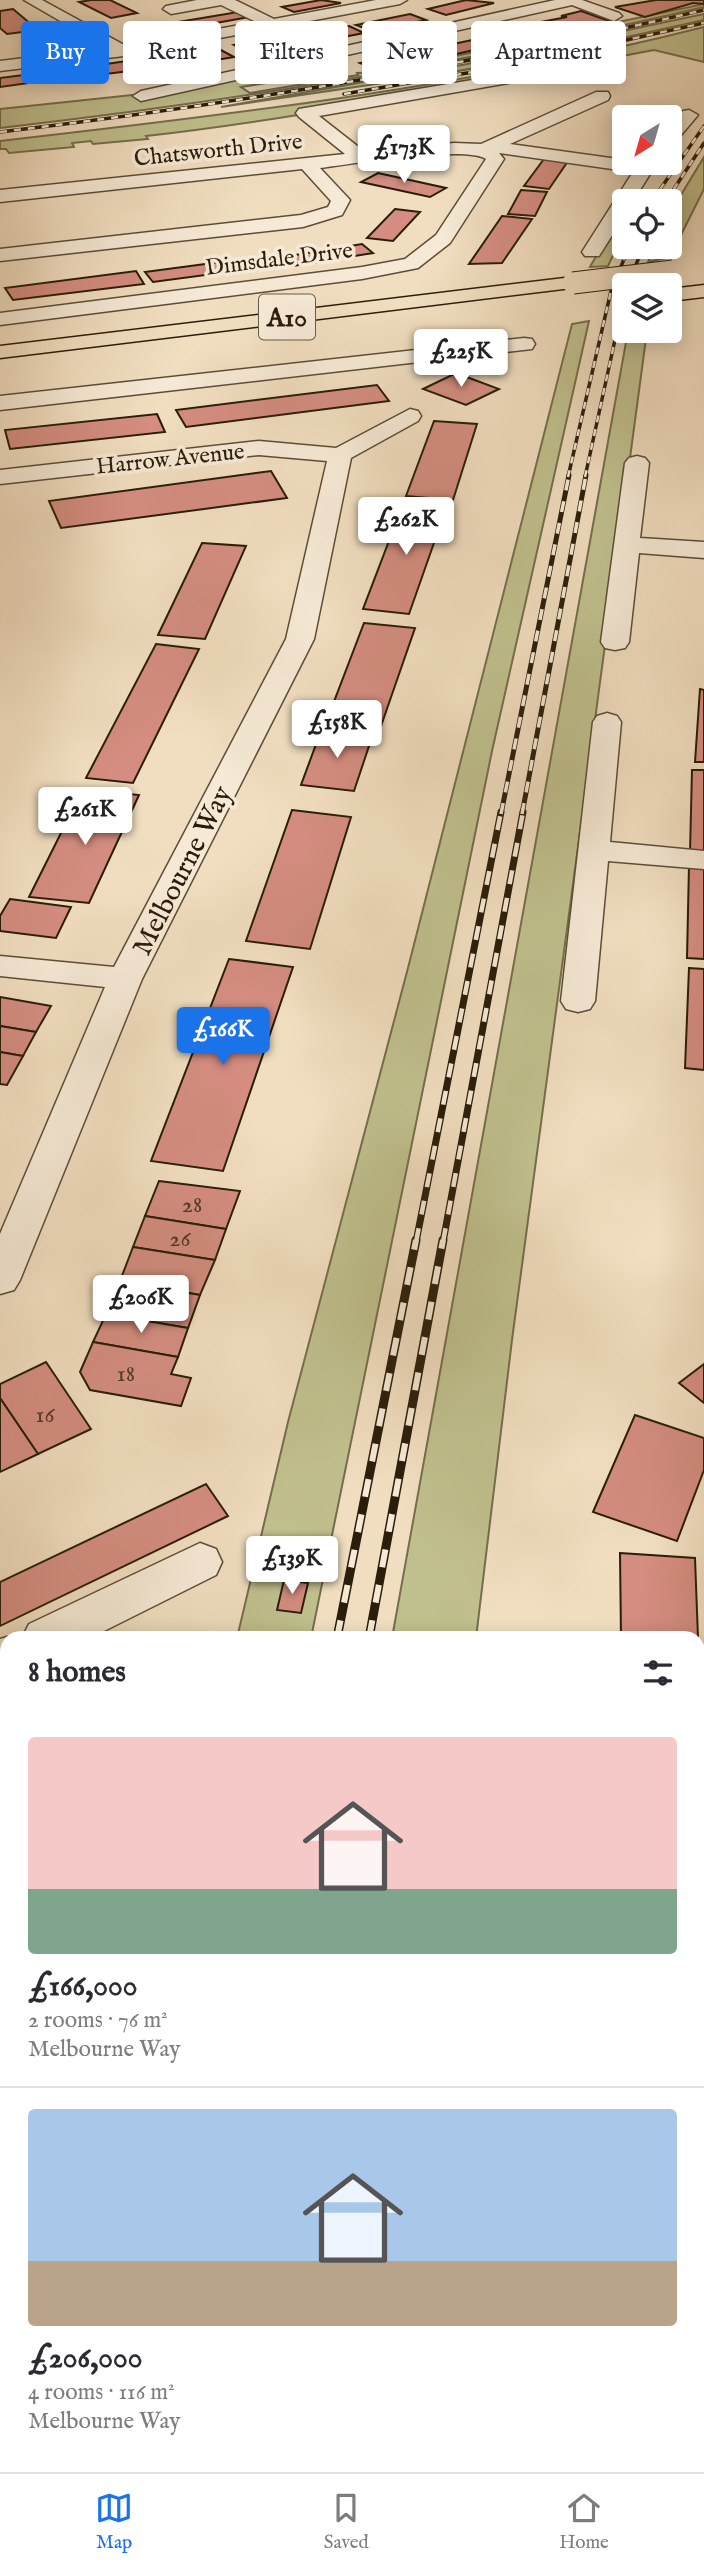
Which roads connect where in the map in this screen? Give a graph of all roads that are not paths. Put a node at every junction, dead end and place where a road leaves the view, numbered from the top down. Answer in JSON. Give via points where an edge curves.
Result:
{"nodes":[{"id":1,"x":30,"y":0,"type":"edge"},
{"id":2,"x":400,"y":0,"type":"edge"},
{"id":3,"x":497,"y":0,"type":"edge"},
{"id":4,"x":596,"y":0,"type":"edge"},
{"id":5,"x":577,"y":2,"type":"edge"},
{"id":6,"x":171,"y":9,"type":"dead end"},
{"id":7,"x":531,"y":10,"type":"junction"},
{"id":8,"x":614,"y":16,"type":"dead end"},
{"id":9,"x":267,"y":21,"type":"edge"},
{"id":10,"x":295,"y":21,"type":"edge"},
{"id":11,"x":505,"y":21,"type":"edge"},
{"id":12,"x":471,"y":30,"type":"edge"},
{"id":13,"x":123,"y":49,"type":"edge"},
{"id":14,"x":123,"y":51,"type":"edge"},
{"id":15,"x":348,"y":59,"type":"edge"},
{"id":16,"x":0,"y":66,"type":"edge"},
{"id":17,"x":178,"y":84,"type":"edge"},
{"id":18,"x":478,"y":84,"type":"edge"},
{"id":19,"x":184,"y":88,"type":"junction"},
{"id":20,"x":141,"y":96,"type":"dead end"},
{"id":21,"x":601,"y":96,"type":"dead end"},
{"id":22,"x":689,"y":115,"type":"dead end"},
{"id":23,"x":682,"y":123,"type":"edge"},
{"id":24,"x":486,"y":148,"type":"junction"},
{"id":25,"x":361,"y":158,"type":"junction"},
{"id":26,"x":612,"y":161,"type":"edge"},
{"id":27,"x":307,"y":164,"type":"junction"},
{"id":28,"x":640,"y":175,"type":"edge"},
{"id":29,"x":0,"y":196,"type":"edge"},
{"id":30,"x":592,"y":252,"type":"dead end"},
{"id":31,"x":0,"y":255,"type":"edge"},
{"id":32,"x":694,"y":269,"type":"dead end"},
{"id":33,"x":704,"y":291,"type":"edge"},
{"id":34,"x":682,"y":294,"type":"edge"},
{"id":35,"x":0,"y":319,"type":"edge"},
{"id":36,"x":524,"y":344,"type":"dead end"},
{"id":37,"x":0,"y":352,"type":"edge"},
{"id":38,"x":0,"y":403,"type":"edge"},
{"id":39,"x":410,"y":416,"type":"dead end"},
{"id":40,"x":340,"y":455,"type":"junction"},
{"id":41,"x":637,"y":463,"type":"dead end"},
{"id":42,"x":0,"y":478,"type":"edge"},
{"id":43,"x":627,"y":545,"type":"junction"},
{"id":44,"x":704,"y":550,"type":"edge"},
{"id":45,"x":615,"y":642,"type":"dead end"},
{"id":46,"x":607,"y":723,"type":"dead end"},
{"id":47,"x":594,"y":850,"type":"junction"},
{"id":48,"x":704,"y":860,"type":"edge"},
{"id":49,"x":0,"y":966,"type":"edge"},
{"id":50,"x":125,"y":979,"type":"junction"},
{"id":51,"x":578,"y":1001,"type":"dead end"},
{"id":52,"x":0,"y":1280,"type":"edge"},
{"id":53,"x":200,"y":1562,"type":"dead end"},
{"id":54,"x":59,"y":1631,"type":"edge"}],
"edges":[{"from":1,"to":13,"type":"street"},
{"from":2,"to":10,"type":"street"},
{"from":3,"to":7,"type":"street"},
{"from":4,"to":5,"type":"street"},
{"from":5,"to":7,"type":"street"},
{"from":5,"to":8,"type":"street"},
{"from":5,"to":11,"type":"street"},
{"from":6,"to":9,"type":"street","via":[[223,0]]},
{"from":7,"to":19,"type":"street"},
{"from":12,"to":15,"type":"street"},
{"from":14,"to":16,"type":"street"},
{"from":17,"to":19,"type":"street"},
{"from":18,"to":25,"type":"street","via":[[306,113]]},
{"from":19,"to":20,"type":"street"},
{"from":21,"to":24,"type":"street"},
{"from":22,"to":23,"type":"street"},
{"from":24,"to":25,"type":"street","name":"Chatsworth Drive"},
{"from":24,"to":26,"type":"street","name":"Chatsworth Drive"},
{"from":24,"to":35,"type":"street","name":"Dimsdale Drive","via":[[495,159],[487,175],[443,239],[411,264]]},
{"from":25,"to":27,"type":"street","name":"Chatsworth Drive"},
{"from":27,"to":29,"type":"street","name":"Chatsworth Drive"},
{"from":27,"to":31,"type":"street","via":[[341,200],[335,211],[303,220]]},
{"from":28,"to":30,"type":"street"},
{"from":32,"to":37,"type":"highway","number":"A10","bridge":true},
{"from":33,"to":34,"type":"highway"},
{"from":36,"to":38,"type":"street"},
{"from":39,"to":40,"type":"street"},
{"from":40,"to":42,"type":"street","name":"Harrow Avenue","via":[[260,448]]},
{"from":40,"to":50,"type":"street","name":"Melbourne Way","via":[[300,639]]},
{"from":41,"to":43,"type":"street"},
{"from":43,"to":44,"type":"street"},
{"from":43,"to":45,"type":"street"},
{"from":46,"to":47,"type":"street"},
{"from":47,"to":48,"type":"street"},
{"from":47,"to":51,"type":"street"},
{"from":49,"to":50,"type":"street"},
{"from":50,"to":52,"type":"street","name":"Melbourne Way"},
{"from":53,"to":54,"type":"street"}]}
